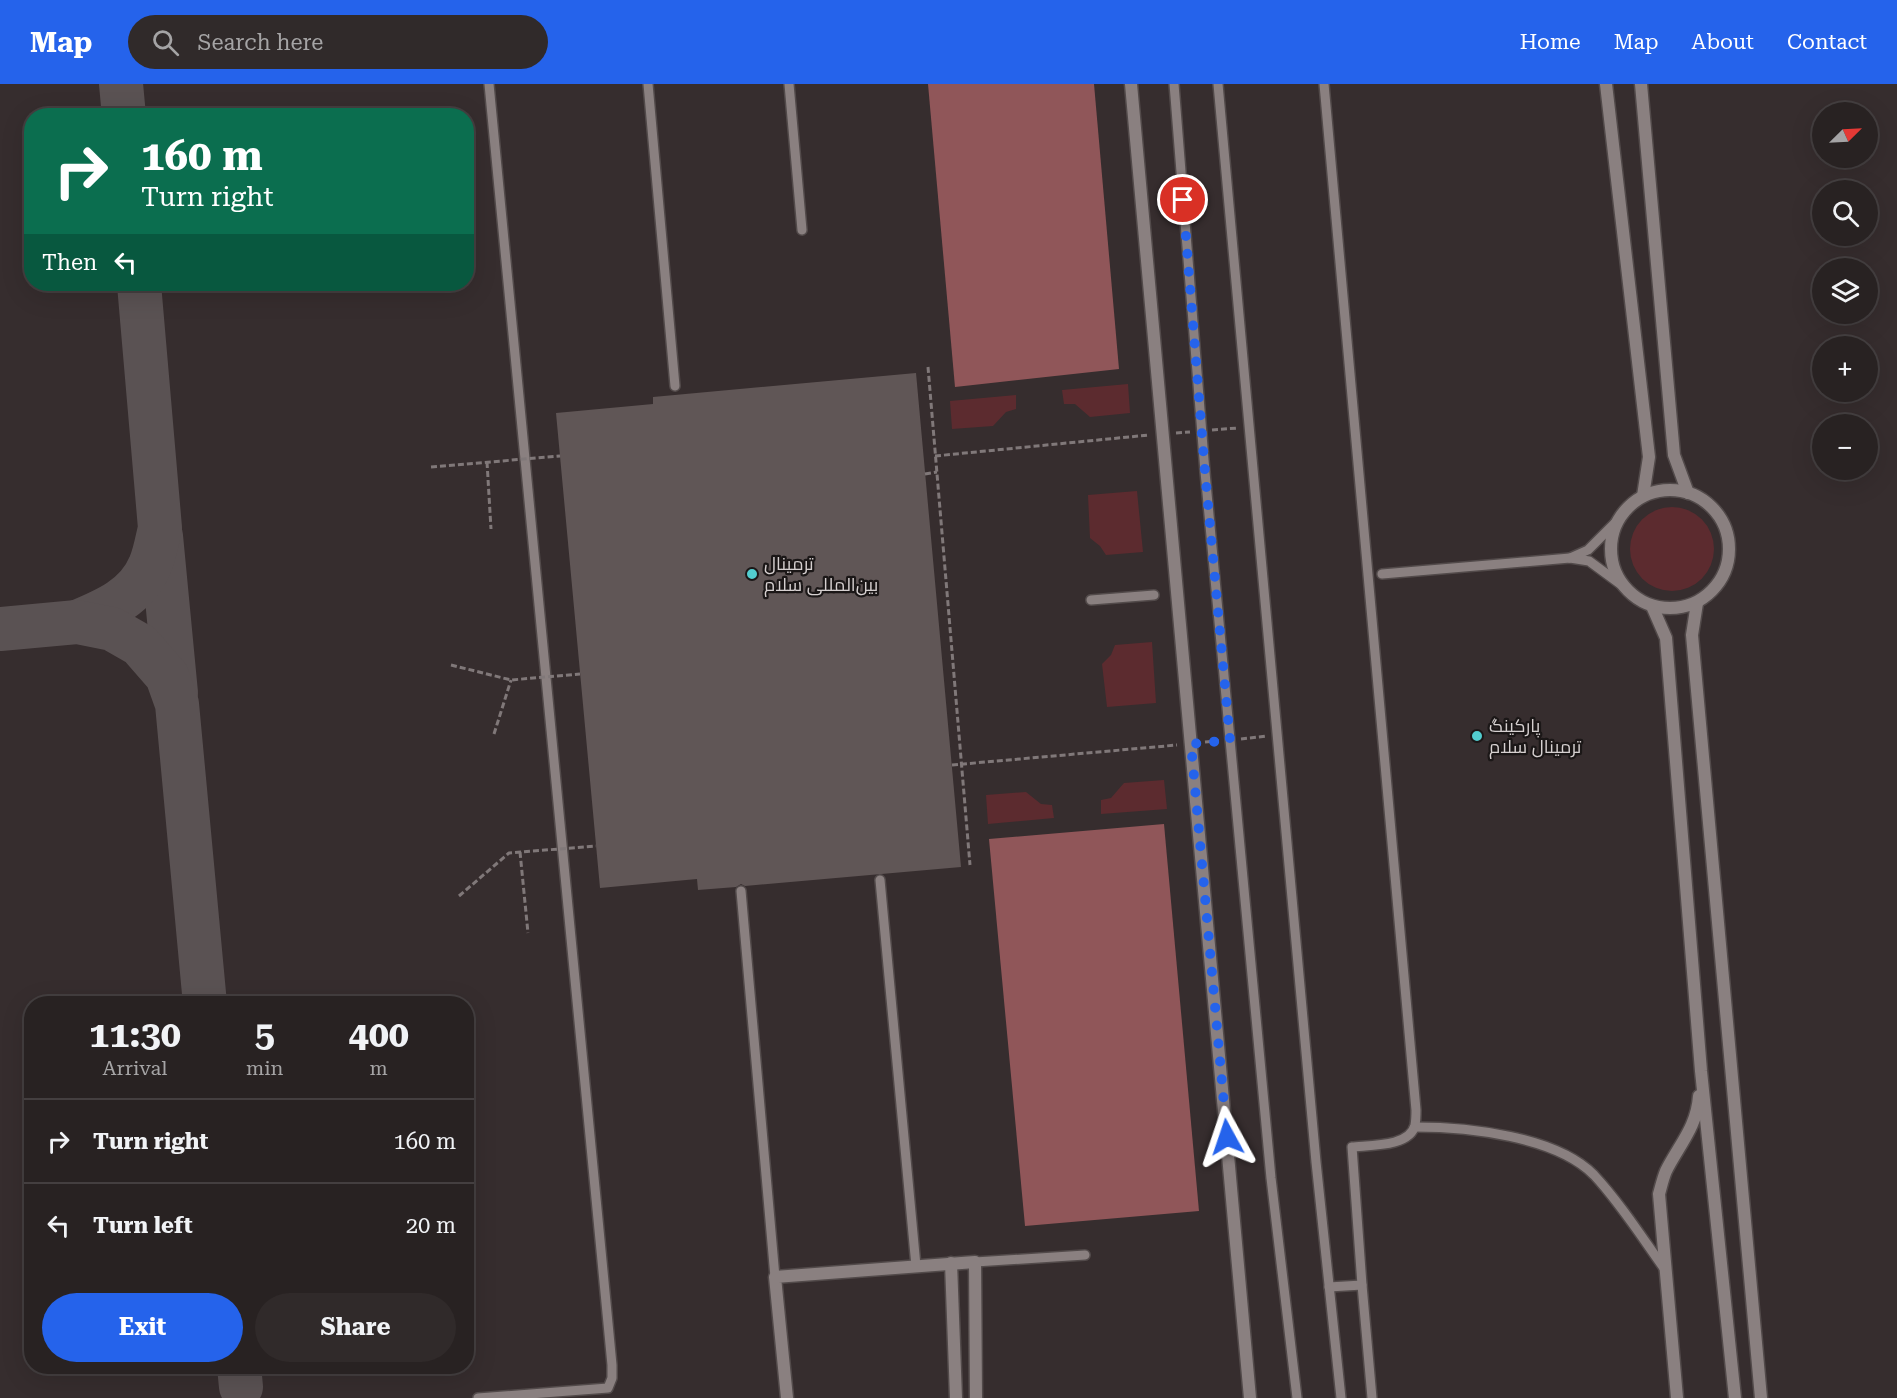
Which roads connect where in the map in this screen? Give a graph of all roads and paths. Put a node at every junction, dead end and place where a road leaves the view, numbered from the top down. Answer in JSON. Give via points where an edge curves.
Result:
{"nodes":[{"id":1,"x":489,"y":84,"type":"edge"},
{"id":2,"x":648,"y":84,"type":"edge"},
{"id":3,"x":789,"y":84,"type":"edge"},
{"id":4,"x":1131,"y":84,"type":"edge"},
{"id":5,"x":1174,"y":84,"type":"edge"},
{"id":6,"x":1218,"y":84,"type":"edge"},
{"id":7,"x":1324,"y":84,"type":"edge"},
{"id":8,"x":1606,"y":84,"type":"edge"},
{"id":9,"x":1641,"y":84,"type":"edge"},
{"id":10,"x":802,"y":230,"type":"dead end"},
{"id":11,"x":928,"y":367,"type":"dead end"},
{"id":12,"x":675,"y":386,"type":"dead end"},
{"id":13,"x":1249,"y":427,"type":"junction"},
{"id":14,"x":1202,"y":431,"type":"junction"},
{"id":15,"x":1162,"y":434,"type":"junction"},
{"id":16,"x":560,"y":456,"type":"dead end"},
{"id":17,"x":935,"y":456,"type":"junction"},
{"id":18,"x":487,"y":462,"type":"junction"},
{"id":19,"x":431,"y":467,"type":"dead end"},
{"id":20,"x":937,"y":472,"type":"junction"},
{"id":21,"x":925,"y":474,"type":"dead end"},
{"id":22,"x":1688,"y":493,"type":"junction"},
{"id":23,"x":1643,"y":496,"type":"junction"},
{"id":24,"x":1618,"y":520,"type":"junction"},
{"id":25,"x":491,"y":529,"type":"dead end"},
{"id":26,"x":1570,"y":558,"type":"junction"},
{"id":27,"x":1382,"y":574,"type":"dead end"},
{"id":28,"x":1623,"y":586,"type":"junction"},
{"id":29,"x":1154,"y":595,"type":"dead end"},
{"id":30,"x":1091,"y":600,"type":"dead end"},
{"id":31,"x":1697,"y":603,"type":"junction"},
{"id":32,"x":1652,"y":606,"type":"junction"},
{"id":33,"x":451,"y":665,"type":"dead end"},
{"id":34,"x":580,"y":674,"type":"dead end"},
{"id":35,"x":511,"y":680,"type":"junction"},
{"id":36,"x":495,"y":734,"type":"dead end"},
{"id":37,"x":1277,"y":735,"type":"junction"},
{"id":38,"x":1230,"y":740,"type":"junction"},
{"id":39,"x":1191,"y":744,"type":"junction"},
{"id":40,"x":952,"y":765,"type":"dead end"},
{"id":41,"x":962,"y":765,"type":"junction"},
{"id":42,"x":596,"y":846,"type":"dead end"},
{"id":43,"x":520,"y":852,"type":"junction"},
{"id":44,"x":970,"y":865,"type":"dead end"},
{"id":45,"x":880,"y":879,"type":"dead end"},
{"id":46,"x":741,"y":891,"type":"dead end"},
{"id":47,"x":459,"y":896,"type":"dead end"},
{"id":48,"x":528,"y":933,"type":"dead end"},
{"id":49,"x":1701,"y":1071,"type":"junction"},
{"id":50,"x":1415,"y":1127,"type":"junction"},
{"id":51,"x":1085,"y":1255,"type":"dead end"},
{"id":52,"x":975,"y":1262,"type":"junction"},
{"id":53,"x":951,"y":1263,"type":"junction"},
{"id":54,"x":916,"y":1266,"type":"junction"},
{"id":55,"x":1666,"y":1271,"type":"junction"},
{"id":56,"x":775,"y":1276,"type":"junction"},
{"id":57,"x":1362,"y":1285,"type":"junction"},
{"id":58,"x":1329,"y":1287,"type":"junction"},
{"id":59,"x":478,"y":1398,"type":"edge"},
{"id":60,"x":788,"y":1398,"type":"edge"},
{"id":61,"x":956,"y":1398,"type":"edge"},
{"id":62,"x":976,"y":1398,"type":"edge"},
{"id":63,"x":1250,"y":1398,"type":"edge"},
{"id":64,"x":1297,"y":1398,"type":"edge"},
{"id":65,"x":1341,"y":1398,"type":"edge"},
{"id":66,"x":1372,"y":1398,"type":"edge"},
{"id":67,"x":1677,"y":1398,"type":"edge"},
{"id":68,"x":1736,"y":1398,"type":"edge"},
{"id":69,"x":1761,"y":1398,"type":"edge"}],
"edges":[{"from":1,"to":59,"type":"lane","via":[[612,1378],[608,1388]]},
{"from":2,"to":12,"type":"lane"},
{"from":3,"to":10,"type":"lane"},
{"from":4,"to":15,"type":"street"},
{"from":5,"to":14,"type":"lane"},
{"from":6,"to":13,"type":"lane"},
{"from":7,"to":50,"type":"lane"},
{"from":8,"to":23,"type":"street","via":[[1649,457]]},
{"from":9,"to":22,"type":"street","via":[[1674,455]]},
{"from":11,"to":17,"type":"path"},
{"from":13,"to":14,"type":"path"},
{"from":13,"to":37,"type":"lane"},
{"from":14,"to":15,"type":"path"},
{"from":14,"to":38,"type":"lane"},
{"from":15,"to":17,"type":"path"},
{"from":15,"to":39,"type":"street"},
{"from":16,"to":18,"type":"path","bridge":true},
{"from":17,"to":20,"type":"path"},
{"from":18,"to":19,"type":"path","bridge":true},
{"from":18,"to":25,"type":"path"},
{"from":20,"to":21,"type":"path"},
{"from":20,"to":41,"type":"path"},
{"from":22,"to":23,"type":"street","via":[[1673,490]]},
{"from":22,"to":31,"type":"street","via":[[1706,502],[1720,517],[1728,535],[1729,555],[1724,574],[1713,591]]},
{"from":23,"to":24,"type":"street"},
{"from":24,"to":26,"type":"lane","via":[[1588,550]]},
{"from":24,"to":28,"type":"street","via":[[1611,554]]},
{"from":26,"to":27,"type":"lane"},
{"from":26,"to":28,"type":"lane","via":[[1589,561]]},
{"from":28,"to":32,"type":"street"},
{"from":29,"to":30,"type":"lane"},
{"from":31,"to":32,"type":"street","via":[[1683,608]]},
{"from":31,"to":69,"type":"street","via":[[1692,635]]},
{"from":32,"to":49,"type":"street","via":[[1666,638]]},
{"from":33,"to":35,"type":"path","bridge":true},
{"from":34,"to":35,"type":"path","bridge":true},
{"from":35,"to":36,"type":"path"},
{"from":37,"to":38,"type":"path"},
{"from":37,"to":58,"type":"lane"},
{"from":38,"to":39,"type":"path"},
{"from":38,"to":64,"type":"lane","via":[[1271,1178]]},
{"from":39,"to":41,"type":"path"},
{"from":39,"to":63,"type":"street"},
{"from":40,"to":41,"type":"path"},
{"from":41,"to":44,"type":"path"},
{"from":42,"to":43,"type":"path","bridge":true},
{"from":43,"to":47,"type":"path","bridge":true,"via":[[509,853]]},
{"from":43,"to":48,"type":"path"},
{"from":45,"to":54,"type":"lane"},
{"from":46,"to":56,"type":"lane"},
{"from":49,"to":55,"type":"street","via":[[1698,1111],[1665,1172],[1659,1194]]},
{"from":49,"to":68,"type":"street"},
{"from":50,"to":55,"type":"lane","via":[[1447,1126],[1520,1139],[1574,1160],[1600,1182]]},
{"from":50,"to":57,"type":"lane","via":[[1408,1137],[1393,1143],[1352,1147]]},
{"from":51,"to":52,"type":"lane"},
{"from":52,"to":53,"type":"street"},
{"from":52,"to":62,"type":"street"},
{"from":53,"to":54,"type":"street"},
{"from":53,"to":61,"type":"street"},
{"from":54,"to":56,"type":"street"},
{"from":55,"to":67,"type":"street"},
{"from":56,"to":60,"type":"street"},
{"from":57,"to":58,"type":"lane"},
{"from":57,"to":66,"type":"lane"},
{"from":58,"to":65,"type":"lane"}]}
